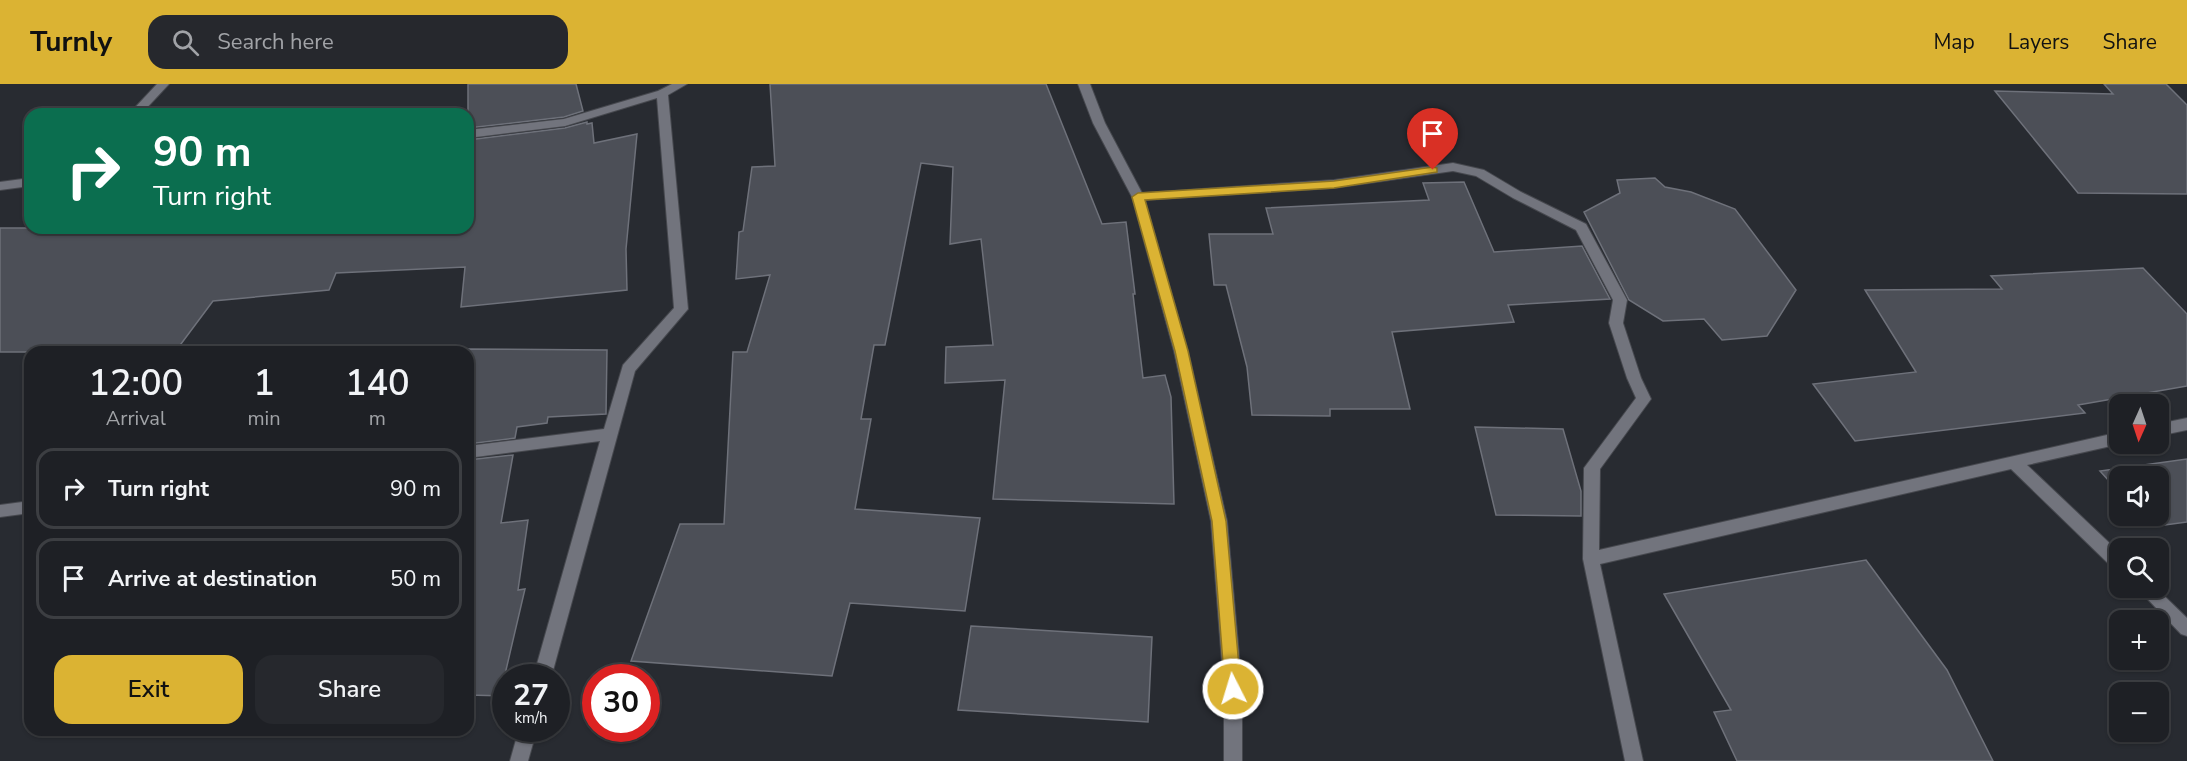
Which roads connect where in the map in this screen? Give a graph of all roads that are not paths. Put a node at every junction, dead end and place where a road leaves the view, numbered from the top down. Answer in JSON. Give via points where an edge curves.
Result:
{"nodes":[{"id":1,"x":163,"y":84,"type":"edge"},
{"id":2,"x":681,"y":84,"type":"edge"},
{"id":3,"x":1084,"y":84,"type":"edge"},
{"id":4,"x":662,"y":93,"type":"junction"},
{"id":5,"x":141,"y":108,"type":"edge"},
{"id":6,"x":474,"y":133,"type":"edge"},
{"id":7,"x":24,"y":183,"type":"edge"},
{"id":8,"x":0,"y":186,"type":"edge"},
{"id":9,"x":1138,"y":197,"type":"junction"},
{"id":10,"x":2187,"y":424,"type":"edge"},
{"id":11,"x":2169,"y":428,"type":"edge"},
{"id":12,"x":610,"y":434,"type":"junction"},
{"id":13,"x":2109,"y":440,"type":"edge"},
{"id":14,"x":474,"y":451,"type":"edge"},
{"id":15,"x":2013,"y":461,"type":"junction"},
{"id":16,"x":24,"y":508,"type":"edge"},
{"id":17,"x":0,"y":511,"type":"edge"},
{"id":18,"x":2109,"y":553,"type":"edge"},
{"id":19,"x":1591,"y":559,"type":"junction"},
{"id":20,"x":2155,"y":598,"type":"edge"},
{"id":21,"x":2187,"y":629,"type":"edge"},
{"id":22,"x":546,"y":664,"type":"edge"},
{"id":23,"x":524,"y":742,"type":"edge"},
{"id":24,"x":519,"y":761,"type":"edge"},
{"id":25,"x":1233,"y":761,"type":"edge"},
{"id":26,"x":1634,"y":761,"type":"edge"}],
"edges":[{"from":1,"to":5,"type":"street"},
{"from":2,"to":4,"type":"street"},
{"from":3,"to":9,"type":"street","via":[[1099,123]]},
{"from":4,"to":6,"type":"street","via":[[565,123]]},
{"from":4,"to":12,"type":"street","via":[[681,309],[628,369]]},
{"from":7,"to":8,"type":"street"},
{"from":9,"to":19,"type":"street","via":[[1334,184],[1453,167],[1480,173],[1581,227],[1620,300],[1616,323],[1644,399],[1592,468]]},
{"from":9,"to":25,"type":"street","via":[[1181,351],[1219,521],[1233,689]]},
{"from":10,"to":11,"type":"street"},
{"from":12,"to":14,"type":"street"},
{"from":12,"to":22,"type":"street"},
{"from":13,"to":15,"type":"street"},
{"from":15,"to":18,"type":"street"},
{"from":15,"to":19,"type":"street"},
{"from":16,"to":17,"type":"street"},
{"from":19,"to":26,"type":"street"},
{"from":20,"to":21,"type":"street"},
{"from":23,"to":24,"type":"street"}]}
